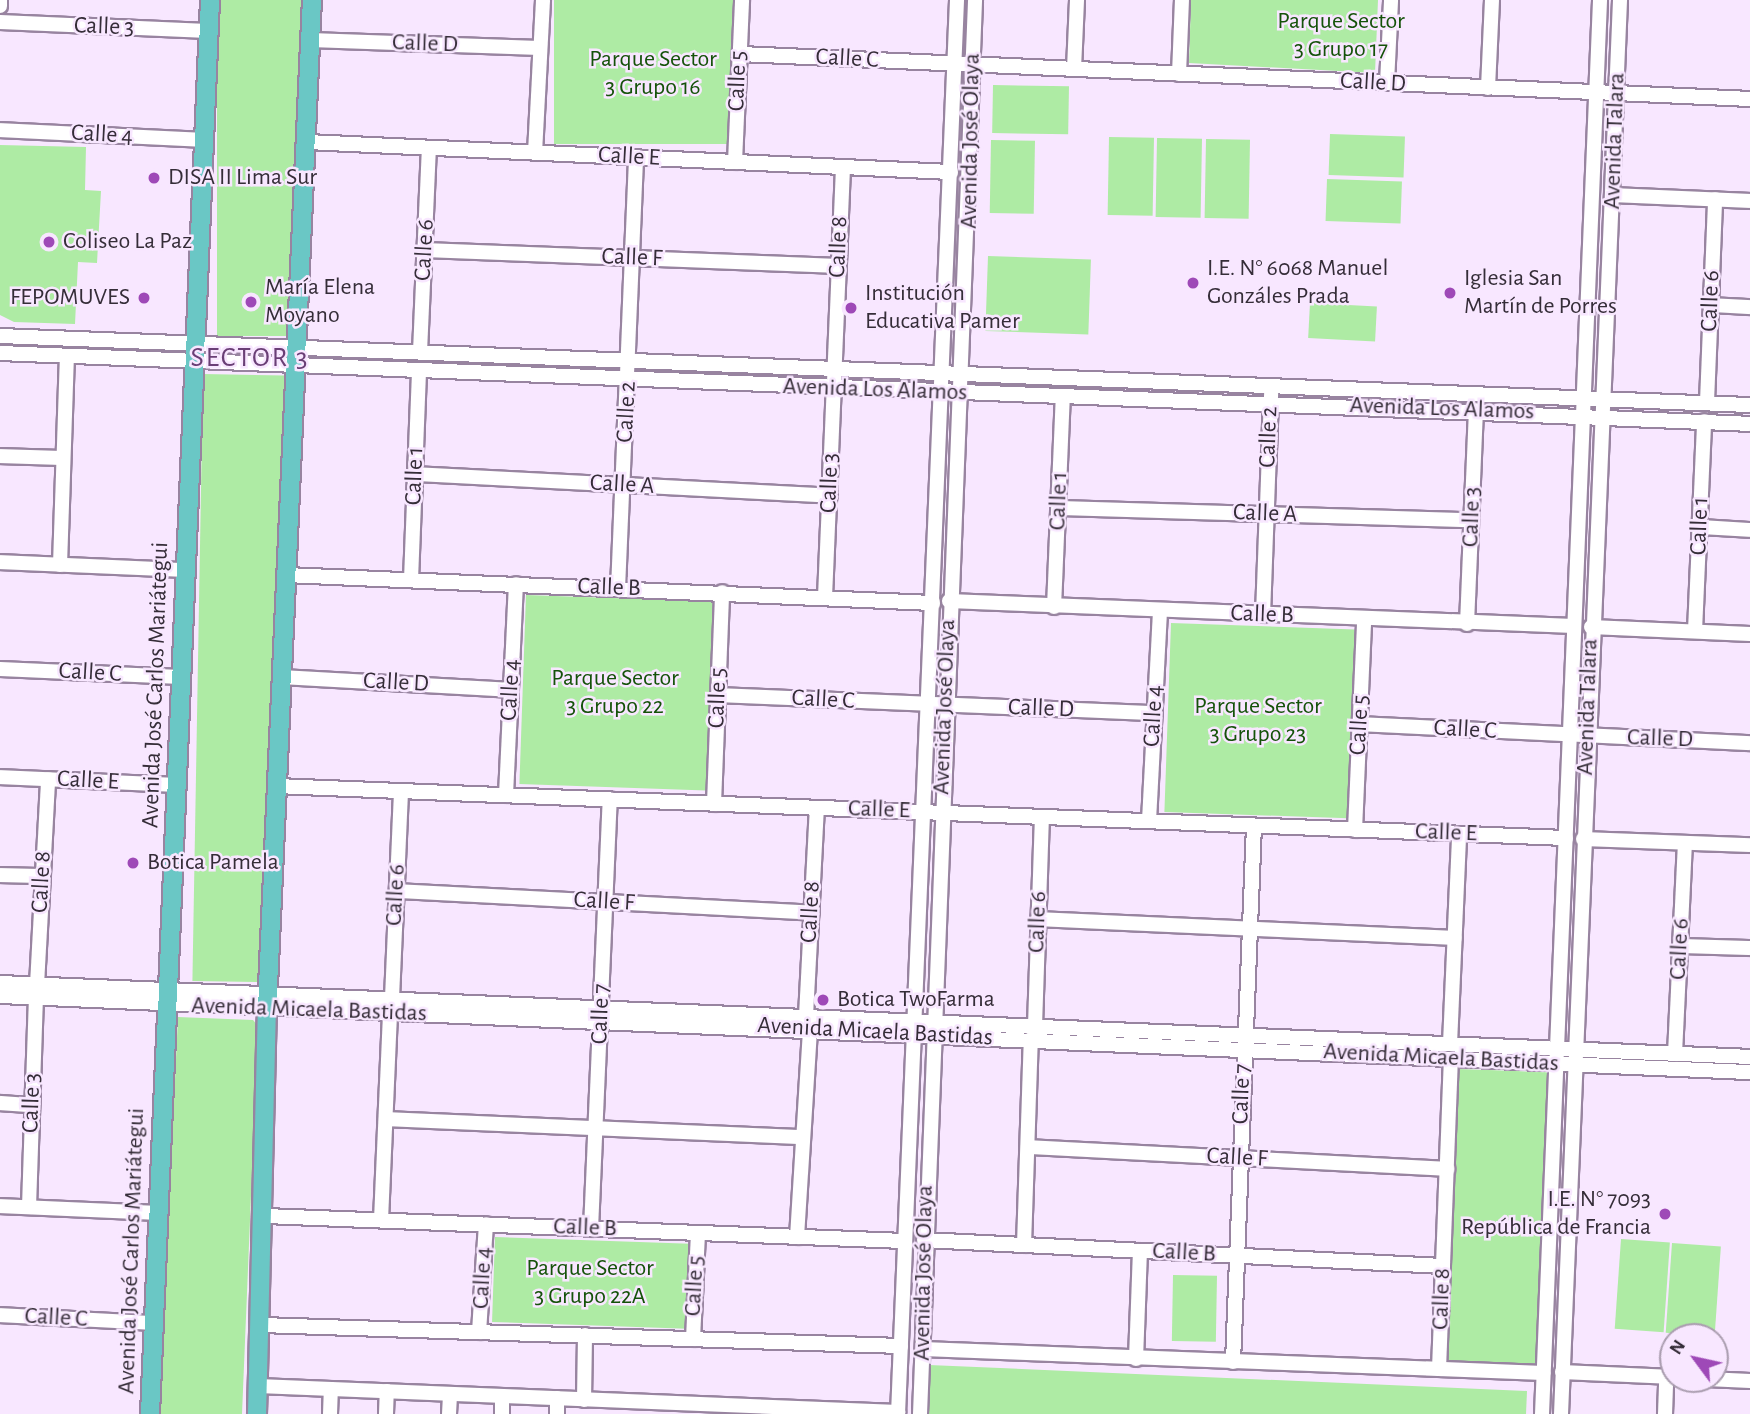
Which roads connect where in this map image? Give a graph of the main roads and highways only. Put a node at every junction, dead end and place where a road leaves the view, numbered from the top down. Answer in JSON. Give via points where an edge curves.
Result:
{"nodes":[{"id":1,"x":210,"y":0,"type":"edge"},
{"id":2,"x":312,"y":0,"type":"edge"},
{"id":3,"x":149,"y":1414,"type":"edge"},
{"id":4,"x":257,"y":1414,"type":"edge"}],
"edges":[{"from":1,"to":3,"type":"main road","name":"Avenida José Carlos Mariátegui"},
{"from":2,"to":4,"type":"main road","via":[[267,1002]]}]}
